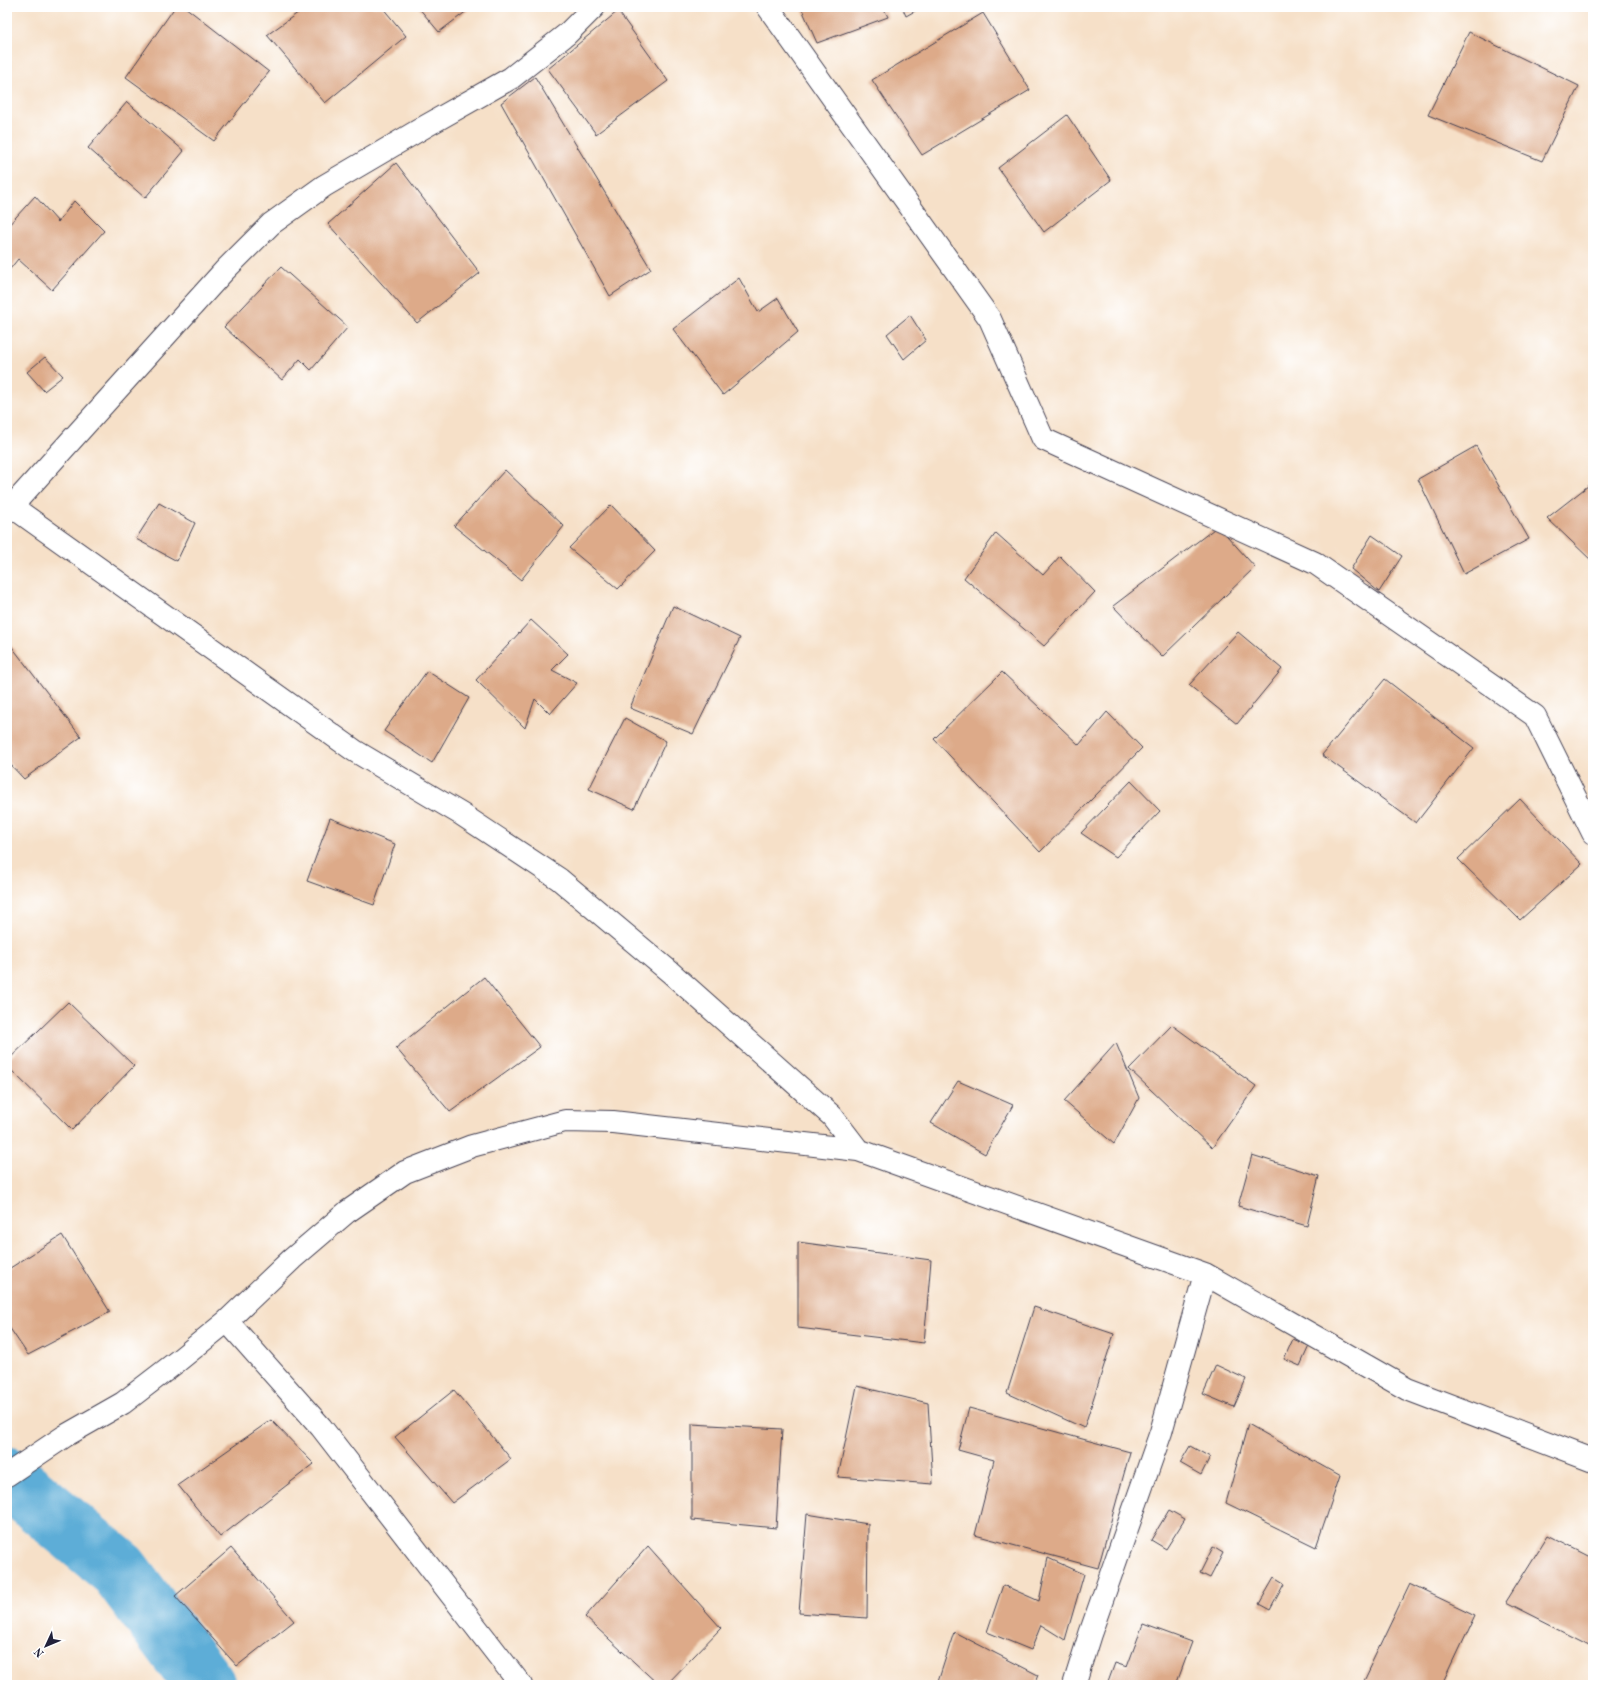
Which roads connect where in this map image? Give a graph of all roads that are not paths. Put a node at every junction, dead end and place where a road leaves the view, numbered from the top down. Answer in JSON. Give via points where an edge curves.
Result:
{"nodes":[{"id":1,"x":594,"y":7,"type":"edge"},
{"id":2,"x":768,"y":7,"type":"edge"},
{"id":3,"x":10,"y":504,"type":"edge"},
{"id":4,"x":1593,"y":833,"type":"edge"},
{"id":5,"x":858,"y":1150,"type":"junction"},
{"id":6,"x":1205,"y":1274,"type":"junction"},
{"id":7,"x":227,"y":1321,"type":"junction"},
{"id":8,"x":1593,"y":1460,"type":"edge"},
{"id":9,"x":7,"y":1475,"type":"edge"},
{"id":10,"x":521,"y":1685,"type":"edge"},
{"id":11,"x":1074,"y":1685,"type":"edge"}],
"edges":[{"from":1,"to":3,"type":"street","via":[[567,34],[512,78],[324,186],[271,224],[224,271]]},
{"from":2,"to":4,"type":"street","via":[[990,319],[1043,439],[1315,563],[1535,716]]},
{"from":3,"to":5,"type":"street","via":[[355,751],[461,814],[559,879],[670,972],[832,1116]]},
{"from":5,"to":6,"type":"street"},
{"from":5,"to":7,"type":"street","via":[[613,1122],[565,1121],[530,1130],[472,1146],[405,1172],[347,1212],[292,1259]]},
{"from":6,"to":8,"type":"street","via":[[1407,1389]]},
{"from":6,"to":11,"type":"street","via":[[1162,1432]]},
{"from":7,"to":9,"type":"street","via":[[123,1403],[65,1436]]},
{"from":7,"to":10,"type":"street","via":[[321,1427]]}]}
